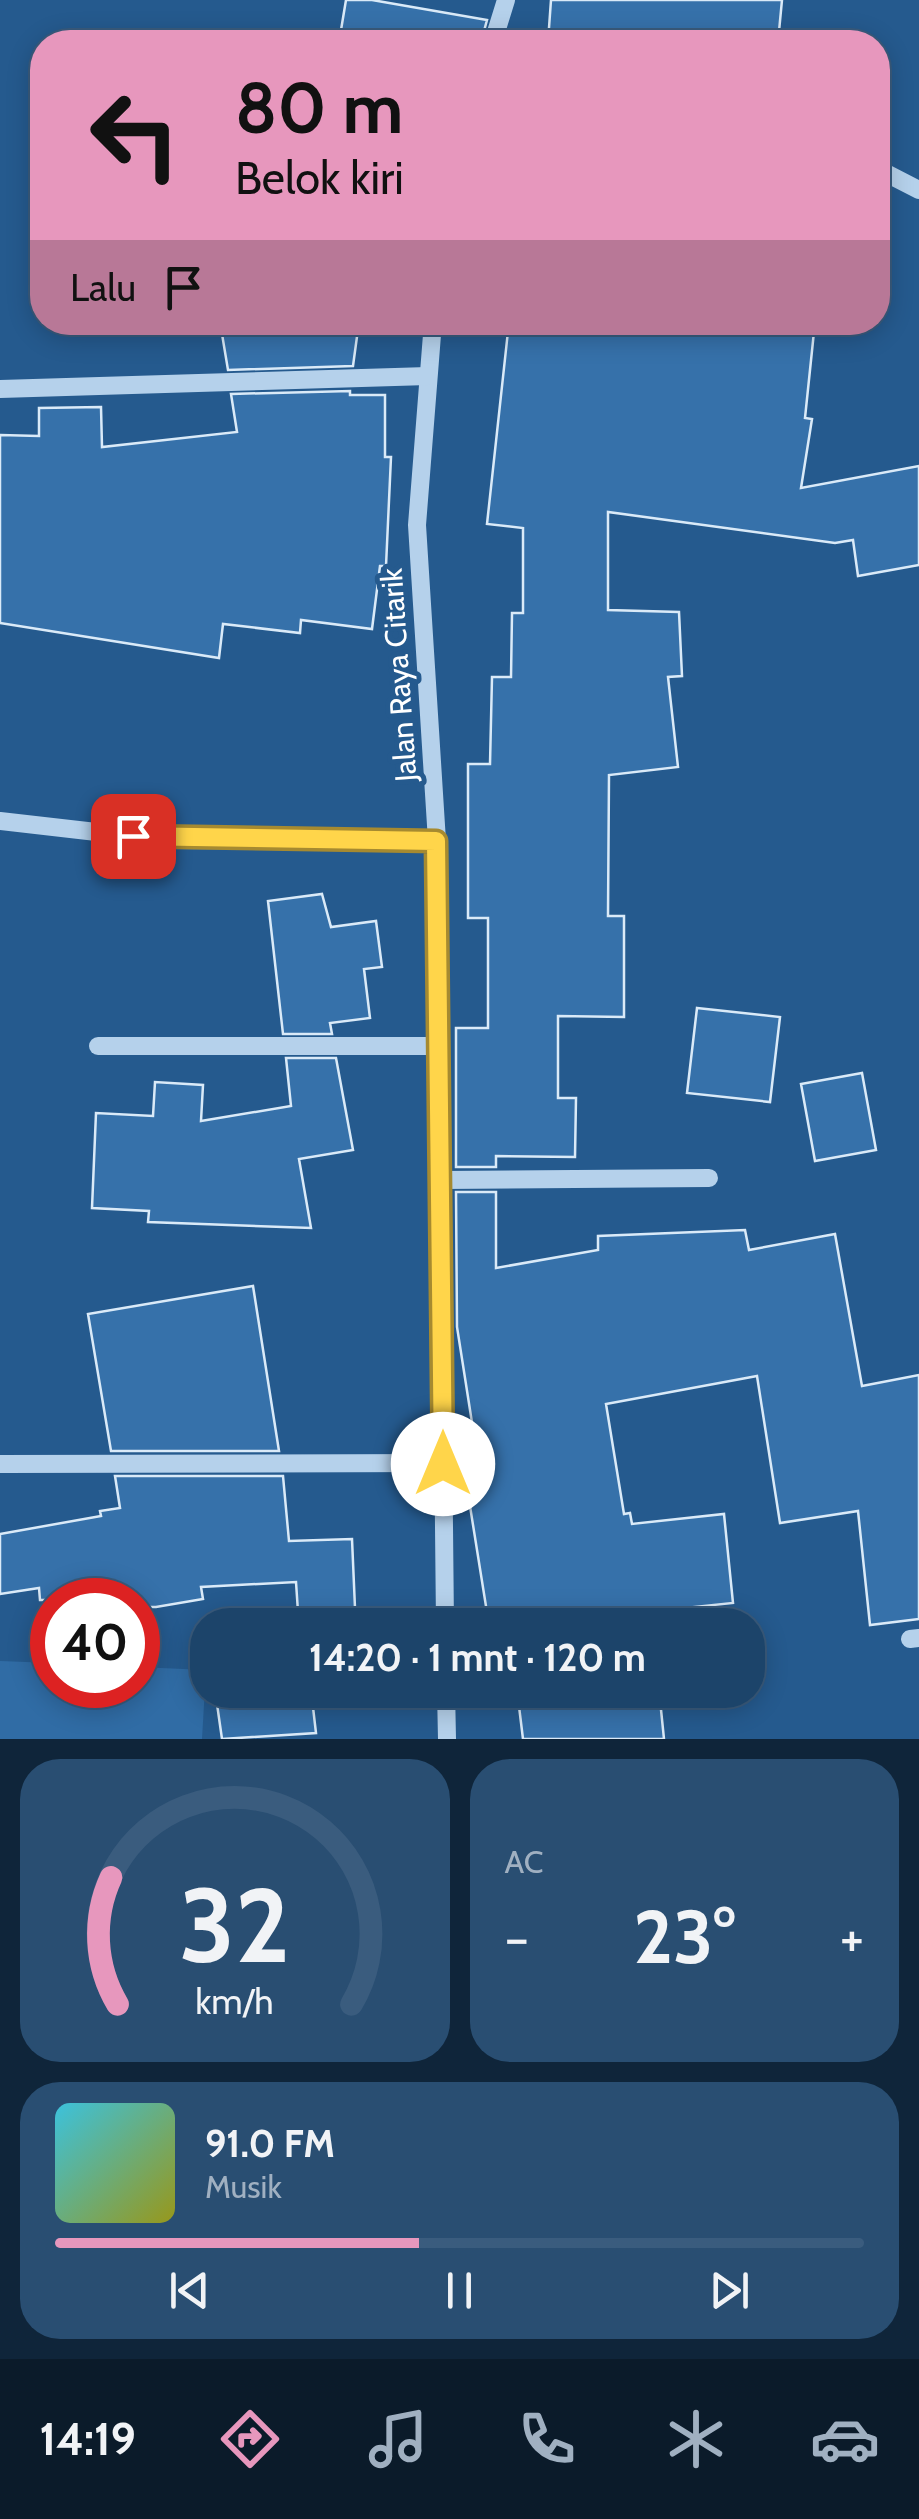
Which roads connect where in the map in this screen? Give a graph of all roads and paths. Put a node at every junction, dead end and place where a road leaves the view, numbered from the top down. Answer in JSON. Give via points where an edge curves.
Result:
{"nodes":[{"id":1,"x":506,"y":0,"type":"edge"},
{"id":2,"x":497,"y":30,"type":"edge"},
{"id":3,"x":890,"y":174,"type":"edge"},
{"id":4,"x":919,"y":190,"type":"edge"},
{"id":5,"x":432,"y":335,"type":"edge"},
{"id":6,"x":428,"y":376,"type":"junction"},
{"id":7,"x":0,"y":389,"type":"edge"},
{"id":8,"x":0,"y":821,"type":"edge"},
{"id":9,"x":436,"y":841,"type":"junction"},
{"id":10,"x":98,"y":1046,"type":"dead end"},
{"id":11,"x":436,"y":1046,"type":"junction"},
{"id":12,"x":708,"y":1178,"type":"dead end"},
{"id":13,"x":442,"y":1180,"type":"junction"},
{"id":14,"x":0,"y":1464,"type":"edge"},
{"id":15,"x":443,"y":1464,"type":"junction"},
{"id":16,"x":445,"y":1608,"type":"edge"},
{"id":17,"x":446,"y":1708,"type":"edge"},
{"id":18,"x":447,"y":1739,"type":"edge"}],
"edges":[{"from":1,"to":2,"type":"street"},
{"from":3,"to":4,"type":"street"},
{"from":5,"to":6,"type":"street","name":"Jalan Raya Citarik"},
{"from":6,"to":7,"type":"street"},
{"from":6,"to":9,"type":"street","name":"Jalan Raya Citarik","via":[[416,525]]},
{"from":8,"to":9,"type":"street","via":[[166,840]]},
{"from":9,"to":11,"type":"street","name":"Jalan Raya Citarik"},
{"from":10,"to":11,"type":"street"},
{"from":11,"to":13,"type":"street","name":"Jalan Raya Citarik"},
{"from":12,"to":13,"type":"street"},
{"from":13,"to":15,"type":"street","name":"Jalan Raya Citarik"},
{"from":14,"to":15,"type":"street"},
{"from":15,"to":16,"type":"street","name":"Jalan Raya Citarik"},
{"from":17,"to":18,"type":"street"}]}
